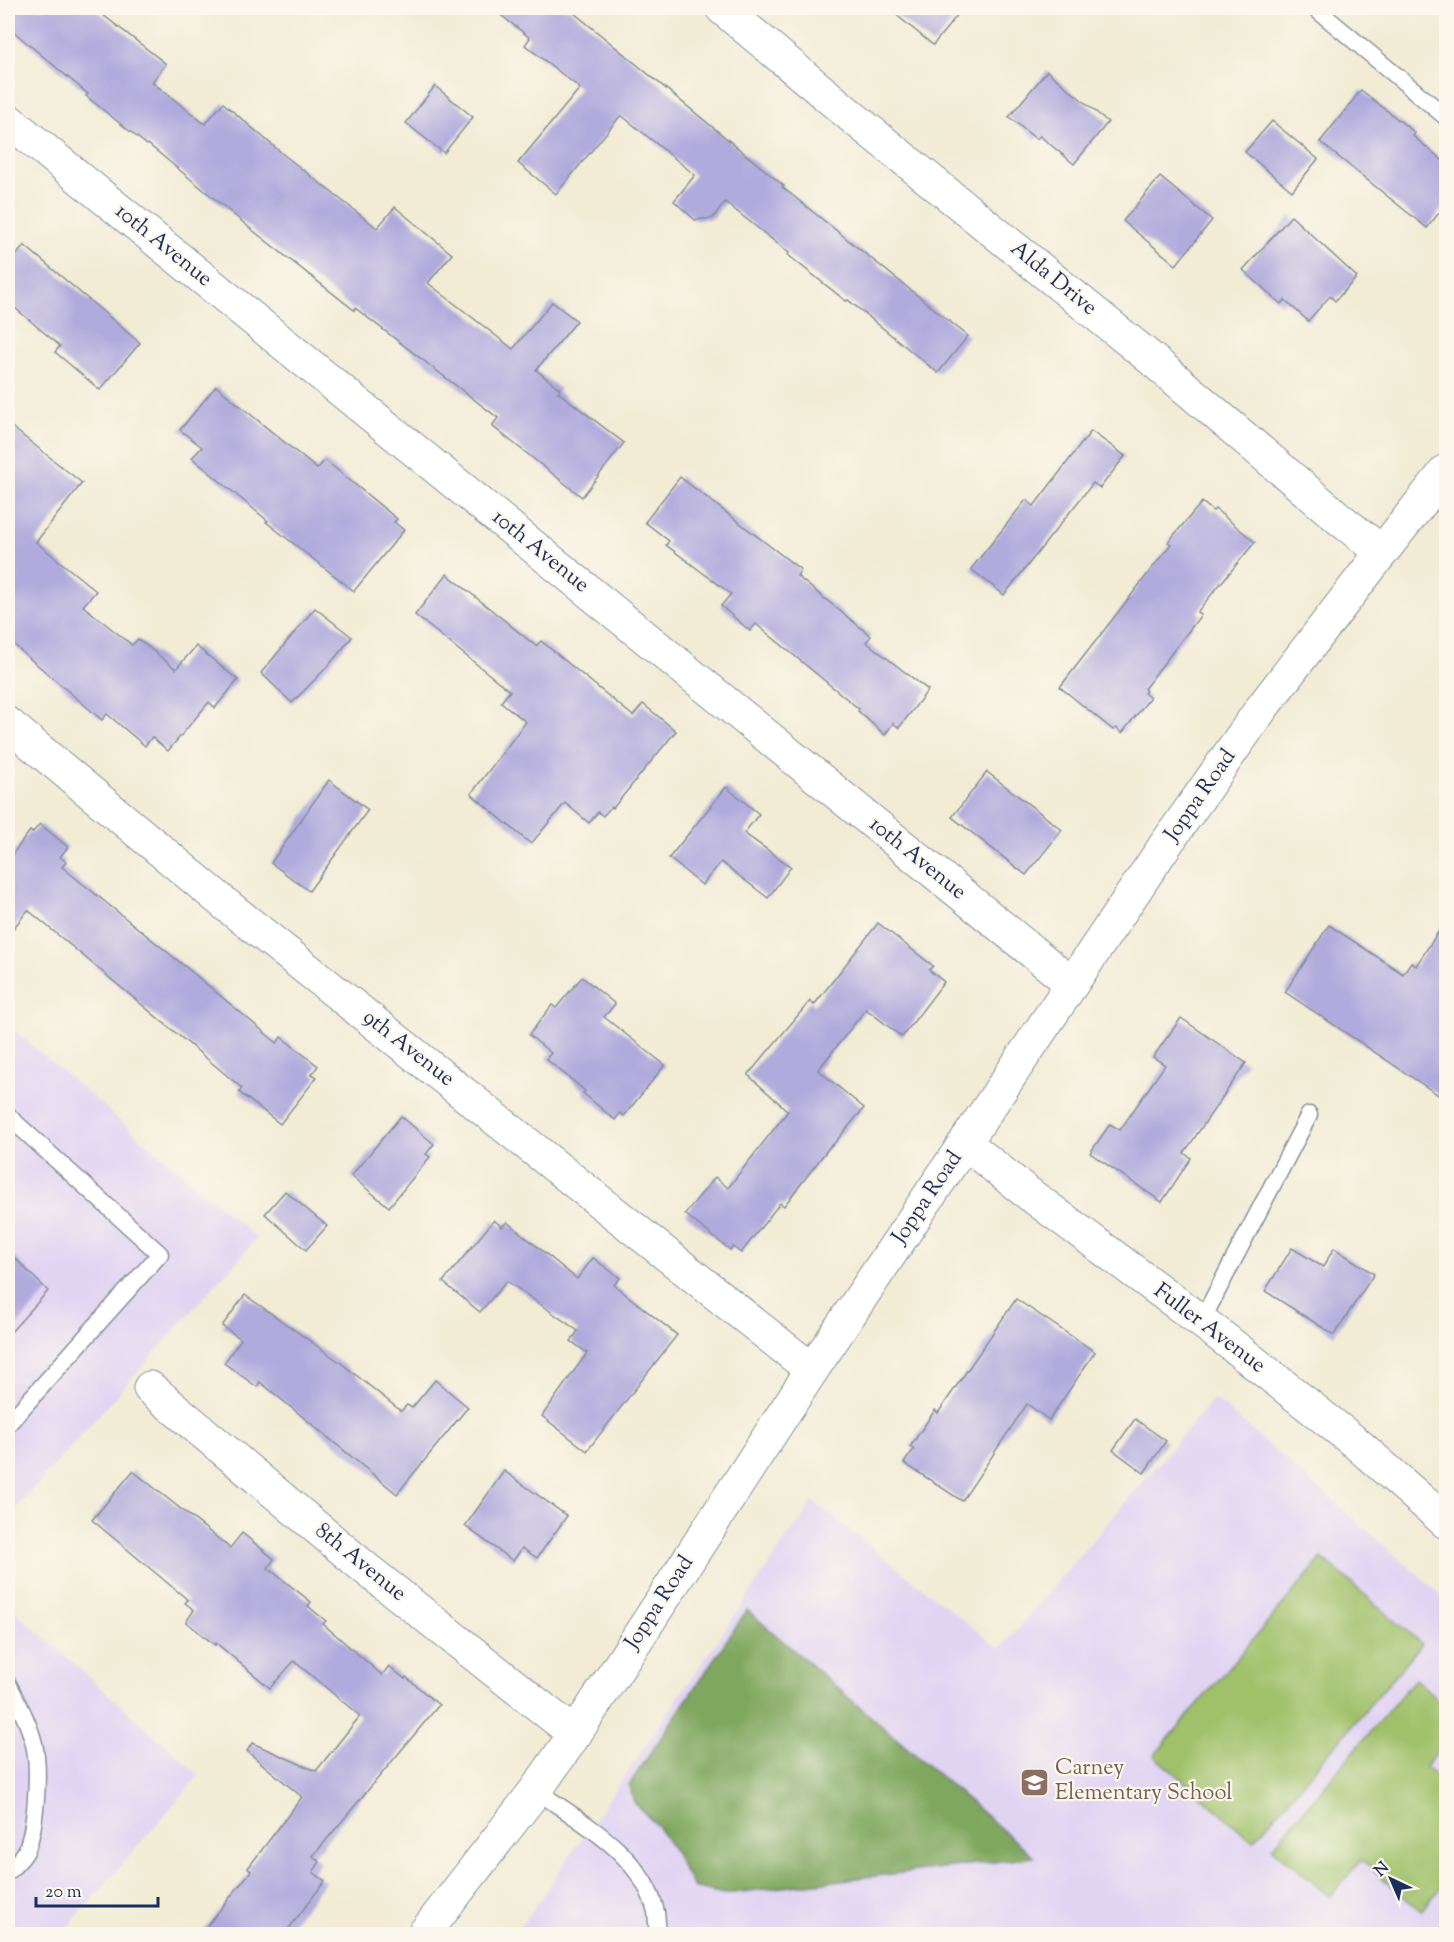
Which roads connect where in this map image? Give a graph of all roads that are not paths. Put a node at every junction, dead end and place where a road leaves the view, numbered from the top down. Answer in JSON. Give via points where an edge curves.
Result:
{"nodes":[{"id":1,"x":722,"y":8,"type":"edge"},
{"id":2,"x":1315,"y":8,"type":"edge"},
{"id":3,"x":1446,"y":117,"type":"edge"},
{"id":4,"x":8,"y":120,"type":"edge"},
{"id":5,"x":1446,"y":471,"type":"edge"},
{"id":6,"x":1382,"y":552,"type":"junction"},
{"id":7,"x":8,"y":724,"type":"edge"},
{"id":8,"x":1072,"y":984,"type":"junction"},
{"id":9,"x":1309,"y":1115,"type":"dead end"},
{"id":10,"x":8,"y":1116,"type":"edge"},
{"id":11,"x":965,"y":1143,"type":"junction"},
{"id":12,"x":1201,"y":1322,"type":"junction"},
{"id":13,"x":812,"y":1370,"type":"junction"},
{"id":14,"x":150,"y":1388,"type":"dead end"},
{"id":15,"x":8,"y":1424,"type":"edge"},
{"id":16,"x":1446,"y":1522,"type":"edge"},
{"id":17,"x":8,"y":1684,"type":"edge"},
{"id":18,"x":575,"y":1734,"type":"junction"},
{"id":19,"x":536,"y":1790,"type":"junction"},
{"id":20,"x":8,"y":1872,"type":"edge"},
{"id":21,"x":424,"y":1935,"type":"edge"},
{"id":22,"x":658,"y":1935,"type":"edge"}],
"edges":[{"from":1,"to":6,"type":"street","name":"Alda Drive"},
{"from":2,"to":3,"type":"lane"},
{"from":4,"to":8,"type":"street","name":"10th Avenue"},
{"from":5,"to":6,"type":"street","name":"Joppa Road"},
{"from":6,"to":8,"type":"street","name":"Joppa Road","via":[[1264,705]]},
{"from":7,"to":13,"type":"street","name":"9th Avenue","via":[[240,916]]},
{"from":8,"to":11,"type":"street","name":"Joppa Road"},
{"from":9,"to":12,"type":"lane"},
{"from":10,"to":15,"type":"lane","via":[[160,1254]]},
{"from":11,"to":12,"type":"street","name":"Fuller Avenue"},
{"from":11,"to":13,"type":"street","name":"Joppa Road"},
{"from":12,"to":16,"type":"street","name":"Fuller Avenue","via":[[1356,1443]]},
{"from":13,"to":18,"type":"street","name":"Joppa Road"},
{"from":14,"to":18,"type":"street","name":"8th Avenue","via":[[365,1568]]},
{"from":17,"to":20,"type":"lane","via":[[34,1745],[36,1774],[34,1817],[26,1852]]},
{"from":18,"to":19,"type":"street","name":"Joppa Road"},
{"from":19,"to":21,"type":"street","name":"Joppa Road"},
{"from":19,"to":22,"type":"lane","via":[[620,1850],[647,1889],[656,1911]]}]}
